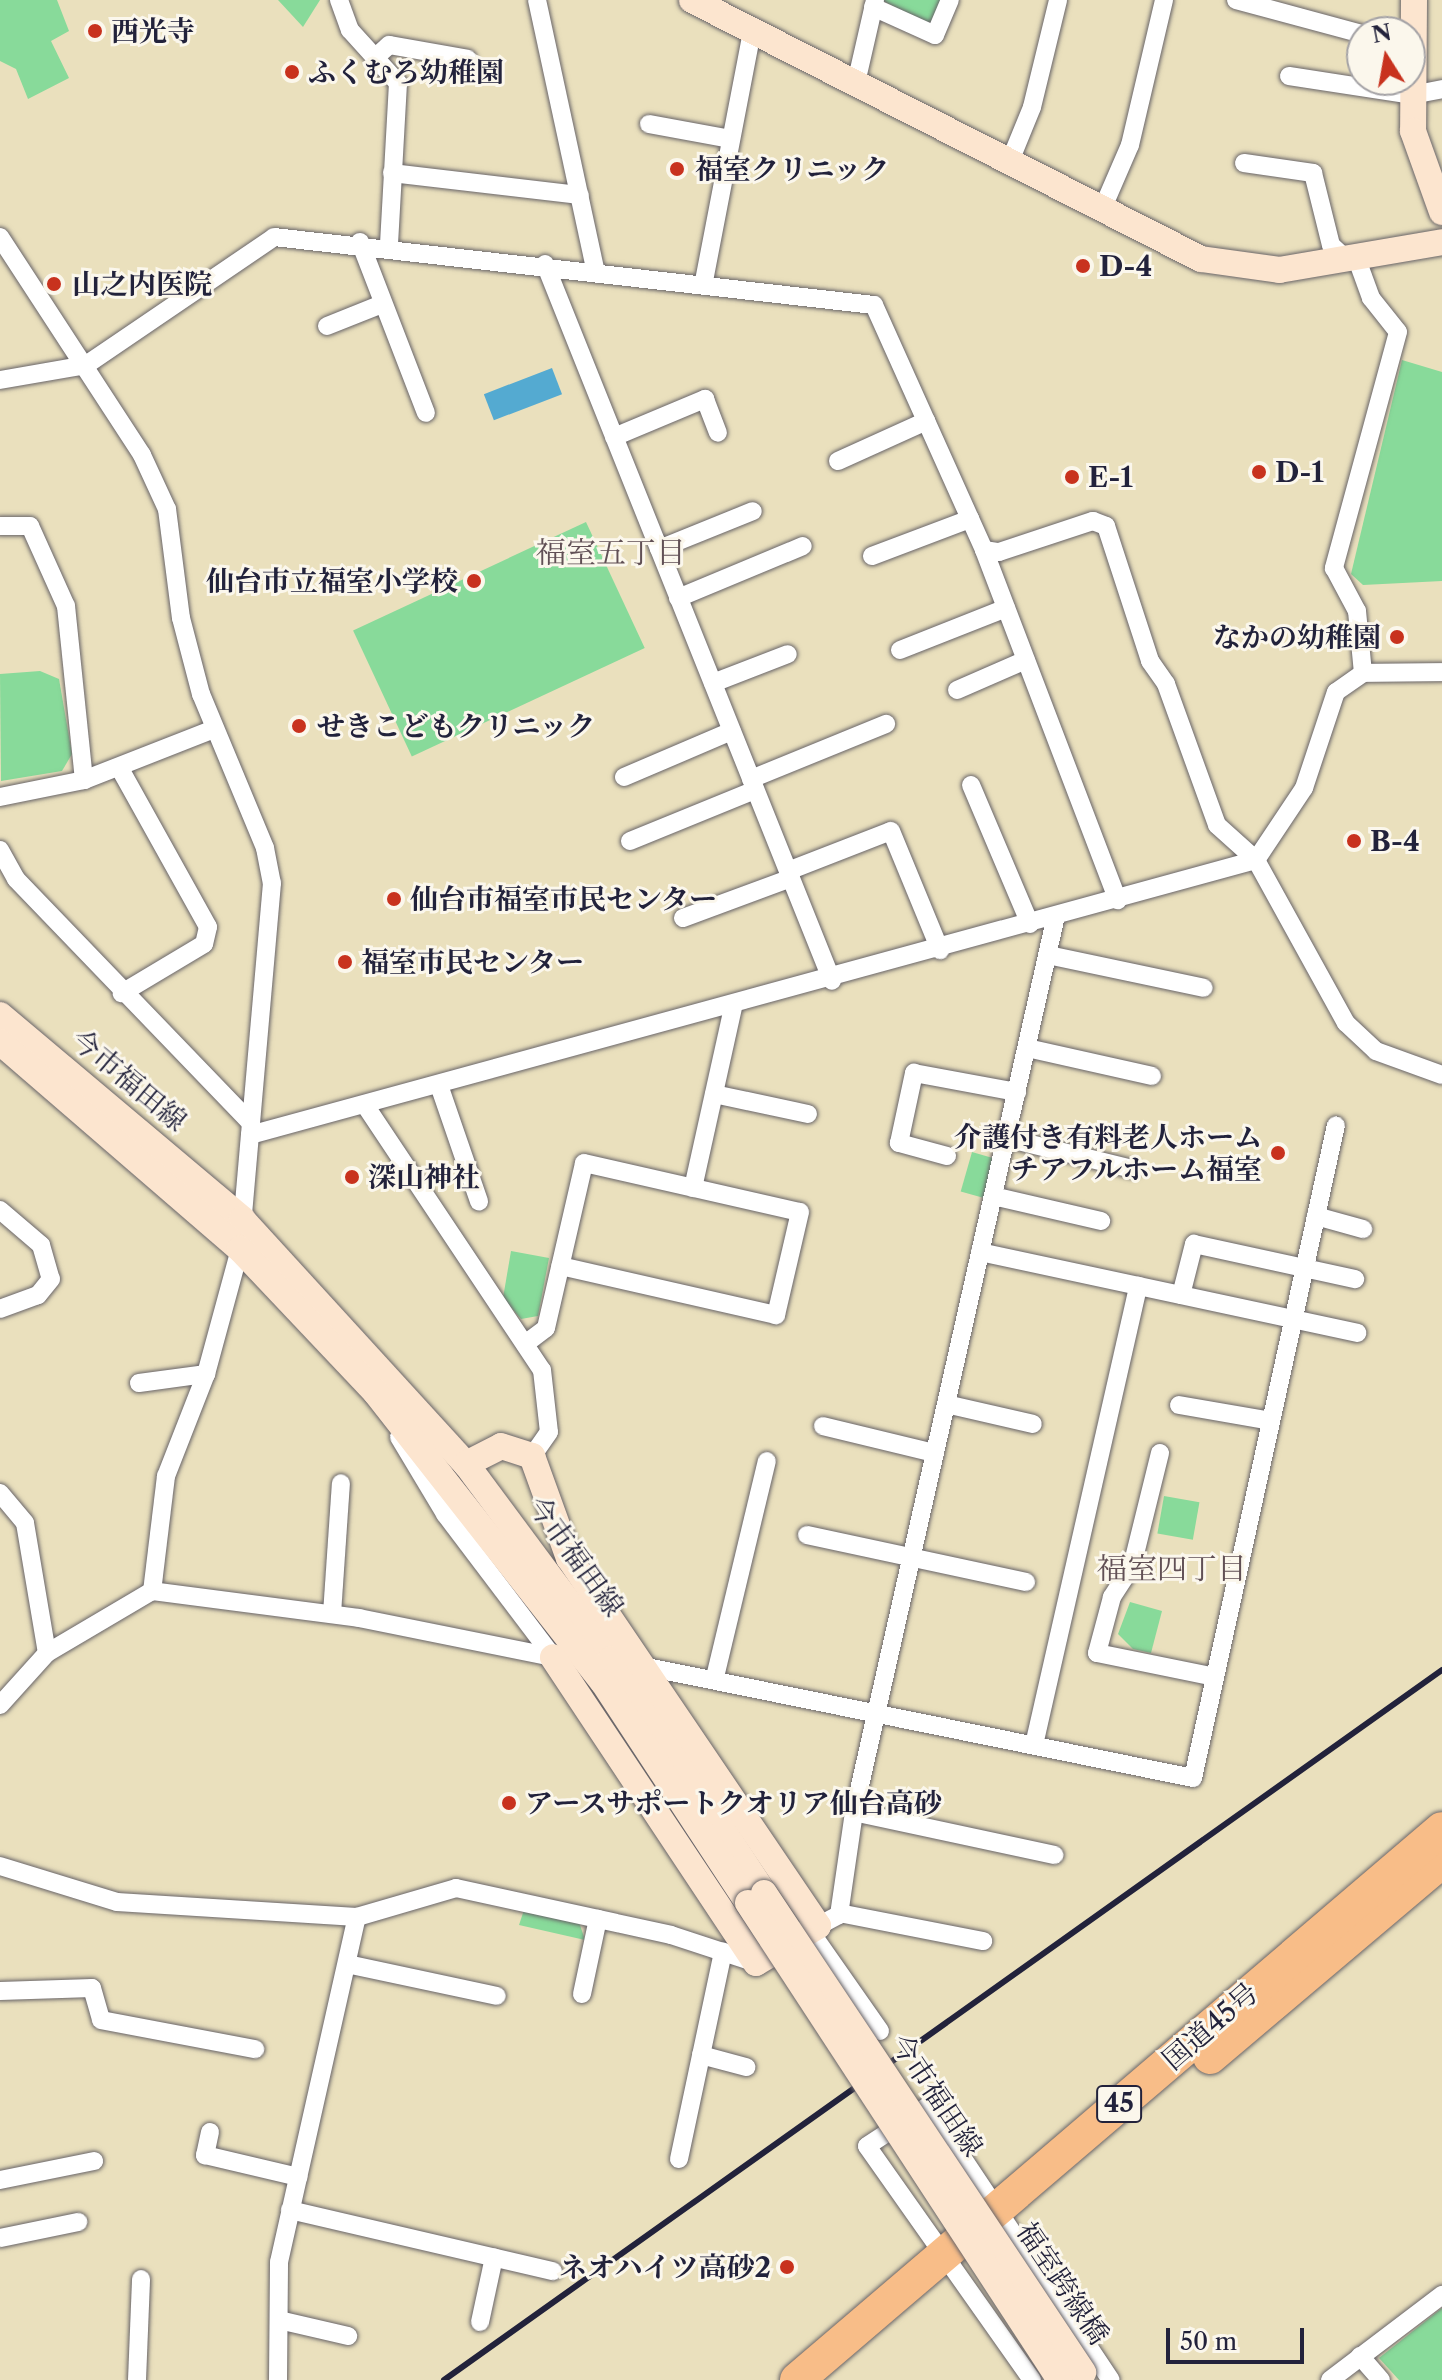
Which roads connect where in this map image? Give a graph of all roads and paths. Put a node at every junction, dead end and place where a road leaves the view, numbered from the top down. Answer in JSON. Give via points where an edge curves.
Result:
{"nodes":[{"id":1,"x":339,"y":0,"type":"edge"},
{"id":2,"x":537,"y":0,"type":"edge"},
{"id":3,"x":692,"y":0,"type":"edge"},
{"id":4,"x":950,"y":0,"type":"edge"},
{"id":5,"x":1058,"y":0,"type":"edge"},
{"id":6,"x":1164,"y":0,"type":"edge"},
{"id":7,"x":1236,"y":0,"type":"edge"},
{"id":8,"x":874,"y":3,"type":"edge"},
{"id":9,"x":753,"y":27,"type":"junction"},
{"id":10,"x":1346,"y":30,"type":"edge"},
{"id":11,"x":378,"y":55,"type":"junction"},
{"id":12,"x":468,"y":59,"type":"dead end"},
{"id":13,"x":1289,"y":76,"type":"dead end"},
{"id":14,"x":856,"y":83,"type":"junction"},
{"id":15,"x":1346,"y":85,"type":"edge"},
{"id":16,"x":1412,"y":96,"type":"edge"},
{"id":17,"x":649,"y":124,"type":"dead end"},
{"id":18,"x":731,"y":139,"type":"junction"},
{"id":19,"x":1010,"y":161,"type":"junction"},
{"id":20,"x":1244,"y":163,"type":"dead end"},
{"id":21,"x":392,"y":173,"type":"junction"},
{"id":22,"x":580,"y":195,"type":"junction"},
{"id":23,"x":1101,"y":212,"type":"junction"},
{"id":24,"x":1442,"y":212,"type":"edge"},
{"id":25,"x":0,"y":237,"type":"edge"},
{"id":26,"x":360,"y":242,"type":"junction"},
{"id":27,"x":1442,"y":242,"type":"edge"},
{"id":28,"x":389,"y":245,"type":"junction"},
{"id":29,"x":1349,"y":255,"type":"junction"},
{"id":30,"x":545,"y":264,"type":"junction"},
{"id":31,"x":595,"y":269,"type":"junction"},
{"id":32,"x":704,"y":281,"type":"junction"},
{"id":33,"x":382,"y":304,"type":"junction"},
{"id":34,"x":327,"y":326,"type":"dead end"},
{"id":35,"x":86,"y":365,"type":"junction"},
{"id":36,"x":0,"y":380,"type":"edge"},
{"id":37,"x":426,"y":413,"type":"dead end"},
{"id":38,"x":926,"y":421,"type":"junction"},
{"id":39,"x":718,"y":433,"type":"dead end"},
{"id":40,"x":614,"y":437,"type":"junction"},
{"id":41,"x":838,"y":461,"type":"dead end"},
{"id":42,"x":753,"y":511,"type":"dead end"},
{"id":43,"x":970,"y":519,"type":"junction"},
{"id":44,"x":0,"y":526,"type":"edge"},
{"id":45,"x":803,"y":546,"type":"dead end"},
{"id":46,"x":659,"y":549,"type":"junction"},
{"id":47,"x":984,"y":550,"type":"junction"},
{"id":48,"x":872,"y":556,"type":"dead end"},
{"id":49,"x":678,"y":598,"type":"junction"},
{"id":50,"x":1006,"y":608,"type":"junction"},
{"id":51,"x":900,"y":650,"type":"dead end"},
{"id":52,"x":788,"y":654,"type":"dead end"},
{"id":53,"x":1026,"y":660,"type":"junction"},
{"id":54,"x":1442,"y":672,"type":"edge"},
{"id":55,"x":1363,"y":673,"type":"junction"},
{"id":56,"x":713,"y":683,"type":"junction"},
{"id":57,"x":957,"y":690,"type":"dead end"},
{"id":58,"x":886,"y":724,"type":"dead end"},
{"id":59,"x":214,"y":729,"type":"junction"},
{"id":60,"x":732,"y":731,"type":"junction"},
{"id":61,"x":119,"y":767,"type":"junction"},
{"id":62,"x":624,"y":777,"type":"dead end"},
{"id":63,"x":84,"y":780,"type":"junction"},
{"id":64,"x":753,"y":785,"type":"junction"},
{"id":65,"x":971,"y":785,"type":"dead end"},
{"id":66,"x":0,"y":797,"type":"edge"},
{"id":67,"x":630,"y":841,"type":"dead end"},
{"id":68,"x":0,"y":850,"type":"edge"},
{"id":69,"x":1256,"y":860,"type":"junction"},
{"id":70,"x":789,"y":875,"type":"junction"},
{"id":71,"x":1118,"y":900,"type":"junction"},
{"id":72,"x":1056,"y":916,"type":"junction"},
{"id":73,"x":683,"y":918,"type":"dead end"},
{"id":74,"x":1030,"y":924,"type":"junction"},
{"id":75,"x":940,"y":950,"type":"junction"},
{"id":76,"x":1048,"y":955,"type":"junction"},
{"id":77,"x":832,"y":981,"type":"junction"},
{"id":78,"x":1204,"y":988,"type":"dead end"},
{"id":79,"x":122,"y":993,"type":"junction"},
{"id":80,"x":733,"y":1008,"type":"junction"},
{"id":81,"x":0,"y":1015,"type":"edge"},
{"id":82,"x":0,"y":1042,"type":"edge"},
{"id":83,"x":1027,"y":1048,"type":"junction"},
{"id":84,"x":1442,"y":1075,"type":"edge"},
{"id":85,"x":1152,"y":1076,"type":"dead end"},
{"id":86,"x":440,"y":1088,"type":"junction"},
{"id":87,"x":1017,"y":1092,"type":"junction"},
{"id":88,"x":714,"y":1094,"type":"junction"},
{"id":89,"x":367,"y":1108,"type":"junction"},
{"id":90,"x":808,"y":1114,"type":"dead end"},
{"id":91,"x":1336,"y":1125,"type":"dead end"},
{"id":92,"x":250,"y":1128,"type":"junction"},
{"id":93,"x":1006,"y":1138,"type":"junction"},
{"id":94,"x":947,"y":1156,"type":"dead end"},
{"id":95,"x":1132,"y":1169,"type":"dead end"},
{"id":96,"x":693,"y":1188,"type":"junction"},
{"id":97,"x":993,"y":1196,"type":"junction"},
{"id":98,"x":479,"y":1201,"type":"dead end"},
{"id":99,"x":0,"y":1210,"type":"edge"},
{"id":100,"x":1316,"y":1216,"type":"junction"},
{"id":101,"x":242,"y":1219,"type":"junction"},
{"id":102,"x":1101,"y":1221,"type":"dead end"},
{"id":103,"x":1363,"y":1229,"type":"dead end"},
{"id":104,"x":240,"y":1249,"type":"junction"},
{"id":105,"x":980,"y":1252,"type":"junction"},
{"id":106,"x":561,"y":1266,"type":"junction"},
{"id":107,"x":1304,"y":1268,"type":"junction"},
{"id":108,"x":1355,"y":1279,"type":"dead end"},
{"id":109,"x":1138,"y":1286,"type":"junction"},
{"id":110,"x":1181,"y":1295,"type":"junction"},
{"id":111,"x":0,"y":1309,"type":"edge"},
{"id":112,"x":1293,"y":1319,"type":"junction"},
{"id":113,"x":1357,"y":1333,"type":"dead end"},
{"id":114,"x":525,"y":1344,"type":"junction"},
{"id":115,"x":206,"y":1374,"type":"junction"},
{"id":116,"x":139,"y":1383,"type":"dead end"},
{"id":117,"x":376,"y":1393,"type":"junction"},
{"id":118,"x":946,"y":1404,"type":"junction"},
{"id":119,"x":1179,"y":1405,"type":"dead end"},
{"id":120,"x":1271,"y":1421,"type":"junction"},
{"id":121,"x":1033,"y":1424,"type":"dead end"},
{"id":122,"x":823,"y":1426,"type":"dead end"},
{"id":123,"x":935,"y":1453,"type":"junction"},
{"id":124,"x":1160,"y":1453,"type":"dead end"},
{"id":125,"x":532,"y":1456,"type":"junction"},
{"id":126,"x":767,"y":1461,"type":"dead end"},
{"id":127,"x":466,"y":1464,"type":"junction"},
{"id":128,"x":341,"y":1483,"type":"dead end"},
{"id":129,"x":0,"y":1493,"type":"edge"},
{"id":130,"x":807,"y":1535,"type":"dead end"},
{"id":131,"x":912,"y":1557,"type":"junction"},
{"id":132,"x":1026,"y":1582,"type":"dead end"},
{"id":133,"x":152,"y":1591,"type":"junction"},
{"id":134,"x":332,"y":1614,"type":"junction"},
{"id":135,"x":47,"y":1653,"type":"junction"},
{"id":136,"x":553,"y":1657,"type":"junction"},
{"id":137,"x":647,"y":1667,"type":"junction"},
{"id":138,"x":715,"y":1677,"type":"junction"},
{"id":139,"x":1215,"y":1677,"type":"junction"},
{"id":140,"x":0,"y":1705,"type":"edge"},
{"id":141,"x":877,"y":1711,"type":"junction"},
{"id":142,"x":1034,"y":1745,"type":"junction"},
{"id":143,"x":854,"y":1812,"type":"junction"},
{"id":144,"x":1442,"y":1829,"type":"edge"},
{"id":145,"x":1054,"y":1855,"type":"dead end"},
{"id":146,"x":1442,"y":1861,"type":"edge"},
{"id":147,"x":0,"y":1866,"type":"edge"},
{"id":148,"x":756,"y":1898,"type":"junction"},
{"id":149,"x":357,"y":1917,"type":"junction"},
{"id":150,"x":598,"y":1919,"type":"junction"},
{"id":151,"x":822,"y":1923,"type":"junction"},
{"id":152,"x":983,"y":1941,"type":"dead end"},
{"id":153,"x":723,"y":1952,"type":"junction"},
{"id":154,"x":756,"y":1963,"type":"junction"},
{"id":155,"x":347,"y":1964,"type":"junction"},
{"id":156,"x":0,"y":1991,"type":"edge"},
{"id":157,"x":582,"y":1994,"type":"dead end"},
{"id":158,"x":497,"y":1996,"type":"dead end"},
{"id":159,"x":880,"y":2031,"type":"dead end"},
{"id":160,"x":255,"y":2049,"type":"dead end"},
{"id":161,"x":701,"y":2055,"type":"junction"},
{"id":162,"x":746,"y":2067,"type":"dead end"},
{"id":163,"x":210,"y":2132,"type":"dead end"},
{"id":164,"x":679,"y":2159,"type":"dead end"},
{"id":165,"x":94,"y":2161,"type":"dead end"},
{"id":166,"x":298,"y":2177,"type":"junction"},
{"id":167,"x":0,"y":2180,"type":"edge"},
{"id":168,"x":290,"y":2210,"type":"junction"},
{"id":169,"x":78,"y":2222,"type":"dead end"},
{"id":170,"x":0,"y":2238,"type":"edge"},
{"id":171,"x":979,"y":2239,"type":"junction"},
{"id":172,"x":494,"y":2257,"type":"junction"},
{"id":173,"x":553,"y":2271,"type":"dead end"},
{"id":174,"x":141,"y":2279,"type":"dead end"},
{"id":175,"x":1442,"y":2295,"type":"edge"},
{"id":176,"x":279,"y":2320,"type":"junction"},
{"id":177,"x":480,"y":2322,"type":"dead end"},
{"id":178,"x":348,"y":2336,"type":"dead end"},
{"id":179,"x":1360,"y":2356,"type":"junction"},
{"id":180,"x":1077,"y":2377,"type":"edge"},
{"id":181,"x":137,"y":2380,"type":"edge"},
{"id":182,"x":278,"y":2380,"type":"edge"},
{"id":183,"x":797,"y":2380,"type":"edge"},
{"id":184,"x":831,"y":2380,"type":"edge"},
{"id":185,"x":1032,"y":2380,"type":"edge"},
{"id":186,"x":1111,"y":2380,"type":"edge"},
{"id":187,"x":1330,"y":2380,"type":"edge"},
{"id":188,"x":1381,"y":2380,"type":"edge"}],
"edges":[{"from":1,"to":11,"type":"street","via":[[350,30]]},
{"from":2,"to":22,"type":"street"},
{"from":3,"to":9,"type":"main road"},
{"from":4,"to":8,"type":"street","via":[[935,35]]},
{"from":5,"to":19,"type":"street","via":[[1032,107]]},
{"from":6,"to":23,"type":"street","via":[[1130,145]]},
{"from":7,"to":10,"type":"street"},
{"from":8,"to":14,"type":"street"},
{"from":9,"to":14,"type":"main road"},
{"from":9,"to":18,"type":"street"},
{"from":11,"to":12,"type":"street","via":[[389,45]]},
{"from":11,"to":21,"type":"street","via":[[398,83]]},
{"from":13,"to":15,"type":"street"},
{"from":14,"to":19,"type":"main road"},
{"from":16,"to":24,"type":"main road","via":[[1413,131]]},
{"from":17,"to":18,"type":"street"},
{"from":18,"to":32,"type":"street"},
{"from":19,"to":23,"type":"main road"},
{"from":20,"to":29,"type":"street","via":[[1313,173],[1331,245]]},
{"from":21,"to":22,"type":"street"},
{"from":21,"to":28,"type":"street"},
{"from":22,"to":31,"type":"street"},
{"from":23,"to":29,"type":"main road","via":[[1177,250],[1248,271]]},
{"from":25,"to":35,"type":"street"},
{"from":26,"to":28,"type":"street"},
{"from":26,"to":33,"type":"street"},
{"from":26,"to":35,"type":"street","via":[[274,237]]},
{"from":27,"to":29,"type":"main road"},
{"from":28,"to":30,"type":"street"},
{"from":29,"to":55,"type":"street","via":[[1371,298],[1398,332],[1334,568],[1357,611]]},
{"from":30,"to":31,"type":"street"},
{"from":30,"to":40,"type":"street"},
{"from":31,"to":32,"type":"street"},
{"from":32,"to":38,"type":"street","via":[[874,305]]},
{"from":33,"to":34,"type":"street"},
{"from":33,"to":37,"type":"street"},
{"from":35,"to":36,"type":"street"},
{"from":35,"to":59,"type":"street","via":[[167,509],[181,618]]},
{"from":38,"to":41,"type":"street"},
{"from":38,"to":43,"type":"street"},
{"from":39,"to":40,"type":"street","via":[[705,399]]},
{"from":40,"to":46,"type":"street"},
{"from":42,"to":46,"type":"street"},
{"from":43,"to":47,"type":"street"},
{"from":43,"to":48,"type":"street"},
{"from":44,"to":63,"type":"street","via":[[30,526],[66,606]]},
{"from":45,"to":49,"type":"street"},
{"from":46,"to":49,"type":"street"},
{"from":47,"to":50,"type":"street"},
{"from":47,"to":69,"type":"street","via":[[999,552],[1093,521],[1106,526],[1150,661],[1166,684],[1217,825]]},
{"from":49,"to":56,"type":"street"},
{"from":50,"to":51,"type":"street"},
{"from":50,"to":53,"type":"street"},
{"from":52,"to":56,"type":"street"},
{"from":53,"to":57,"type":"street"},
{"from":53,"to":71,"type":"street"},
{"from":54,"to":55,"type":"street"},
{"from":55,"to":69,"type":"street","via":[[1336,692],[1304,788]]},
{"from":56,"to":60,"type":"street"},
{"from":58,"to":64,"type":"street"},
{"from":59,"to":61,"type":"street"},
{"from":59,"to":92,"type":"street","via":[[271,868]]},
{"from":60,"to":62,"type":"street"},
{"from":60,"to":64,"type":"street"},
{"from":61,"to":63,"type":"street"},
{"from":61,"to":79,"type":"street","via":[[208,927],[204,944]]},
{"from":63,"to":66,"type":"street"},
{"from":64,"to":67,"type":"street"},
{"from":64,"to":70,"type":"street"},
{"from":65,"to":74,"type":"street"},
{"from":68,"to":79,"type":"street","via":[[16,879]]},
{"from":69,"to":71,"type":"street"},
{"from":69,"to":84,"type":"street","via":[[1346,1023],[1376,1051]]},
{"from":70,"to":73,"type":"street"},
{"from":70,"to":75,"type":"street","via":[[891,831]]},
{"from":70,"to":77,"type":"street"},
{"from":71,"to":72,"type":"street"},
{"from":72,"to":74,"type":"street"},
{"from":72,"to":76,"type":"street"},
{"from":74,"to":75,"type":"street"},
{"from":75,"to":77,"type":"street"},
{"from":76,"to":78,"type":"street"},
{"from":76,"to":83,"type":"street"},
{"from":77,"to":80,"type":"street"},
{"from":79,"to":92,"type":"street"},
{"from":80,"to":86,"type":"street"},
{"from":80,"to":88,"type":"street"},
{"from":81,"to":101,"type":"main road","name":"今市福田線"},
{"from":82,"to":104,"type":"main road","name":"今市福田線"},
{"from":83,"to":85,"type":"street"},
{"from":83,"to":87,"type":"street"},
{"from":86,"to":89,"type":"street"},
{"from":86,"to":98,"type":"street"},
{"from":87,"to":93,"type":"street"},
{"from":87,"to":94,"type":"street","via":[[914,1073],[899,1143]]},
{"from":88,"to":90,"type":"street"},
{"from":88,"to":96,"type":"street"},
{"from":89,"to":92,"type":"street"},
{"from":89,"to":114,"type":"street"},
{"from":91,"to":100,"type":"street"},
{"from":92,"to":101,"type":"street"},
{"from":93,"to":95,"type":"street"},
{"from":93,"to":97,"type":"street"},
{"from":96,"to":106,"type":"street","via":[[584,1163]]},
{"from":96,"to":106,"type":"street","via":[[800,1212],[776,1315]]},
{"from":97,"to":102,"type":"street"},
{"from":97,"to":105,"type":"street"},
{"from":99,"to":111,"type":"street","via":[[41,1245],[51,1279],[38,1295]]},
{"from":100,"to":103,"type":"street"},
{"from":100,"to":107,"type":"street"},
{"from":101,"to":104,"type":"street"},
{"from":101,"to":127,"type":"main road","name":"今市福田線"},
{"from":104,"to":115,"type":"street"},
{"from":104,"to":117,"type":"main road","name":"今市福田線"},
{"from":105,"to":109,"type":"street"},
{"from":105,"to":118,"type":"street"},
{"from":106,"to":114,"type":"street","via":[[546,1328]]},
{"from":107,"to":108,"type":"street"},
{"from":107,"to":110,"type":"street","via":[[1194,1244]]},
{"from":107,"to":112,"type":"street"},
{"from":109,"to":110,"type":"street"},
{"from":109,"to":142,"type":"street"},
{"from":110,"to":112,"type":"street"},
{"from":112,"to":113,"type":"street"},
{"from":112,"to":120,"type":"street"},
{"from":114,"to":125,"type":"street","via":[[542,1370],[549,1432]]},
{"from":115,"to":116,"type":"street"},
{"from":115,"to":133,"type":"street","via":[[166,1476]]},
{"from":117,"to":136,"type":"street","via":[[445,1514]]},
{"from":117,"to":148,"type":"main road","name":"今市福田線","via":[[603,1682]]},
{"from":118,"to":121,"type":"street"},
{"from":118,"to":123,"type":"street"},
{"from":119,"to":120,"type":"street"},
{"from":120,"to":139,"type":"street"},
{"from":122,"to":123,"type":"street"},
{"from":123,"to":131,"type":"street"},
{"from":124,"to":139,"type":"street","via":[[1132,1566],[1112,1597],[1097,1653]]},
{"from":125,"to":127,"type":"main road","via":[[501,1446]]},
{"from":125,"to":137,"type":"main road","via":[[569,1558]]},
{"from":126,"to":138,"type":"street"},
{"from":127,"to":148,"type":"main road","name":"今市福田線","via":[[611,1659]]},
{"from":128,"to":134,"type":"street"},
{"from":129,"to":135,"type":"street","via":[[25,1523]]},
{"from":130,"to":131,"type":"street"},
{"from":131,"to":132,"type":"street"},
{"from":131,"to":141,"type":"street"},
{"from":133,"to":134,"type":"street"},
{"from":133,"to":135,"type":"street"},
{"from":134,"to":136,"type":"street"},
{"from":135,"to":140,"type":"street"},
{"from":136,"to":154,"type":"main road"},
{"from":137,"to":138,"type":"street"},
{"from":137,"to":151,"type":"main road"},
{"from":138,"to":141,"type":"street"},
{"from":139,"to":142,"type":"street","via":[[1193,1778]]},
{"from":141,"to":142,"type":"street"},
{"from":141,"to":143,"type":"street"},
{"from":143,"to":145,"type":"street"},
{"from":143,"to":151,"type":"street"},
{"from":144,"to":171,"type":"highway","name":"国道45号","number":"45"},
{"from":146,"to":171,"type":"highway","name":"国道45号","number":"45"},
{"from":147,"to":149,"type":"street","via":[[117,1902]]},
{"from":148,"to":171,"type":"main road","name":"今市福田線","bridge":true},
{"from":149,"to":150,"type":"street","via":[[456,1888]]},
{"from":149,"to":155,"type":"street"},
{"from":150,"to":153,"type":"street"},
{"from":150,"to":157,"type":"street"},
{"from":151,"to":152,"type":"street"},
{"from":151,"to":154,"type":"main road"},
{"from":151,"to":159,"type":"street"},
{"from":153,"to":154,"type":"street"},
{"from":153,"to":161,"type":"street"},
{"from":155,"to":158,"type":"street"},
{"from":155,"to":166,"type":"street"},
{"from":156,"to":160,"type":"street","via":[[92,1988],[101,2020]]},
{"from":161,"to":162,"type":"street"},
{"from":161,"to":164,"type":"street"},
{"from":163,"to":166,"type":"street","via":[[205,2155]]},
{"from":165,"to":167,"type":"street"},
{"from":166,"to":168,"type":"street"},
{"from":168,"to":172,"type":"street"},
{"from":168,"to":176,"type":"street","via":[[279,2262]]},
{"from":169,"to":170,"type":"street"},
{"from":171,"to":171,"type":"street","via":[[867,2146],[928,2106]]},
{"from":171,"to":180,"type":"main road","name":"福室跨線橋","bridge":true},
{"from":171,"to":183,"type":"highway","name":"国道45号","number":"45"},
{"from":171,"to":184,"type":"highway","name":"国道45号","number":"45"},
{"from":171,"to":185,"type":"street"},
{"from":171,"to":186,"type":"street"},
{"from":172,"to":173,"type":"street"},
{"from":172,"to":177,"type":"street"},
{"from":174,"to":181,"type":"street"},
{"from":175,"to":179,"type":"street"},
{"from":176,"to":178,"type":"street"},
{"from":176,"to":182,"type":"street"},
{"from":179,"to":187,"type":"street"},
{"from":179,"to":188,"type":"street"}]}
